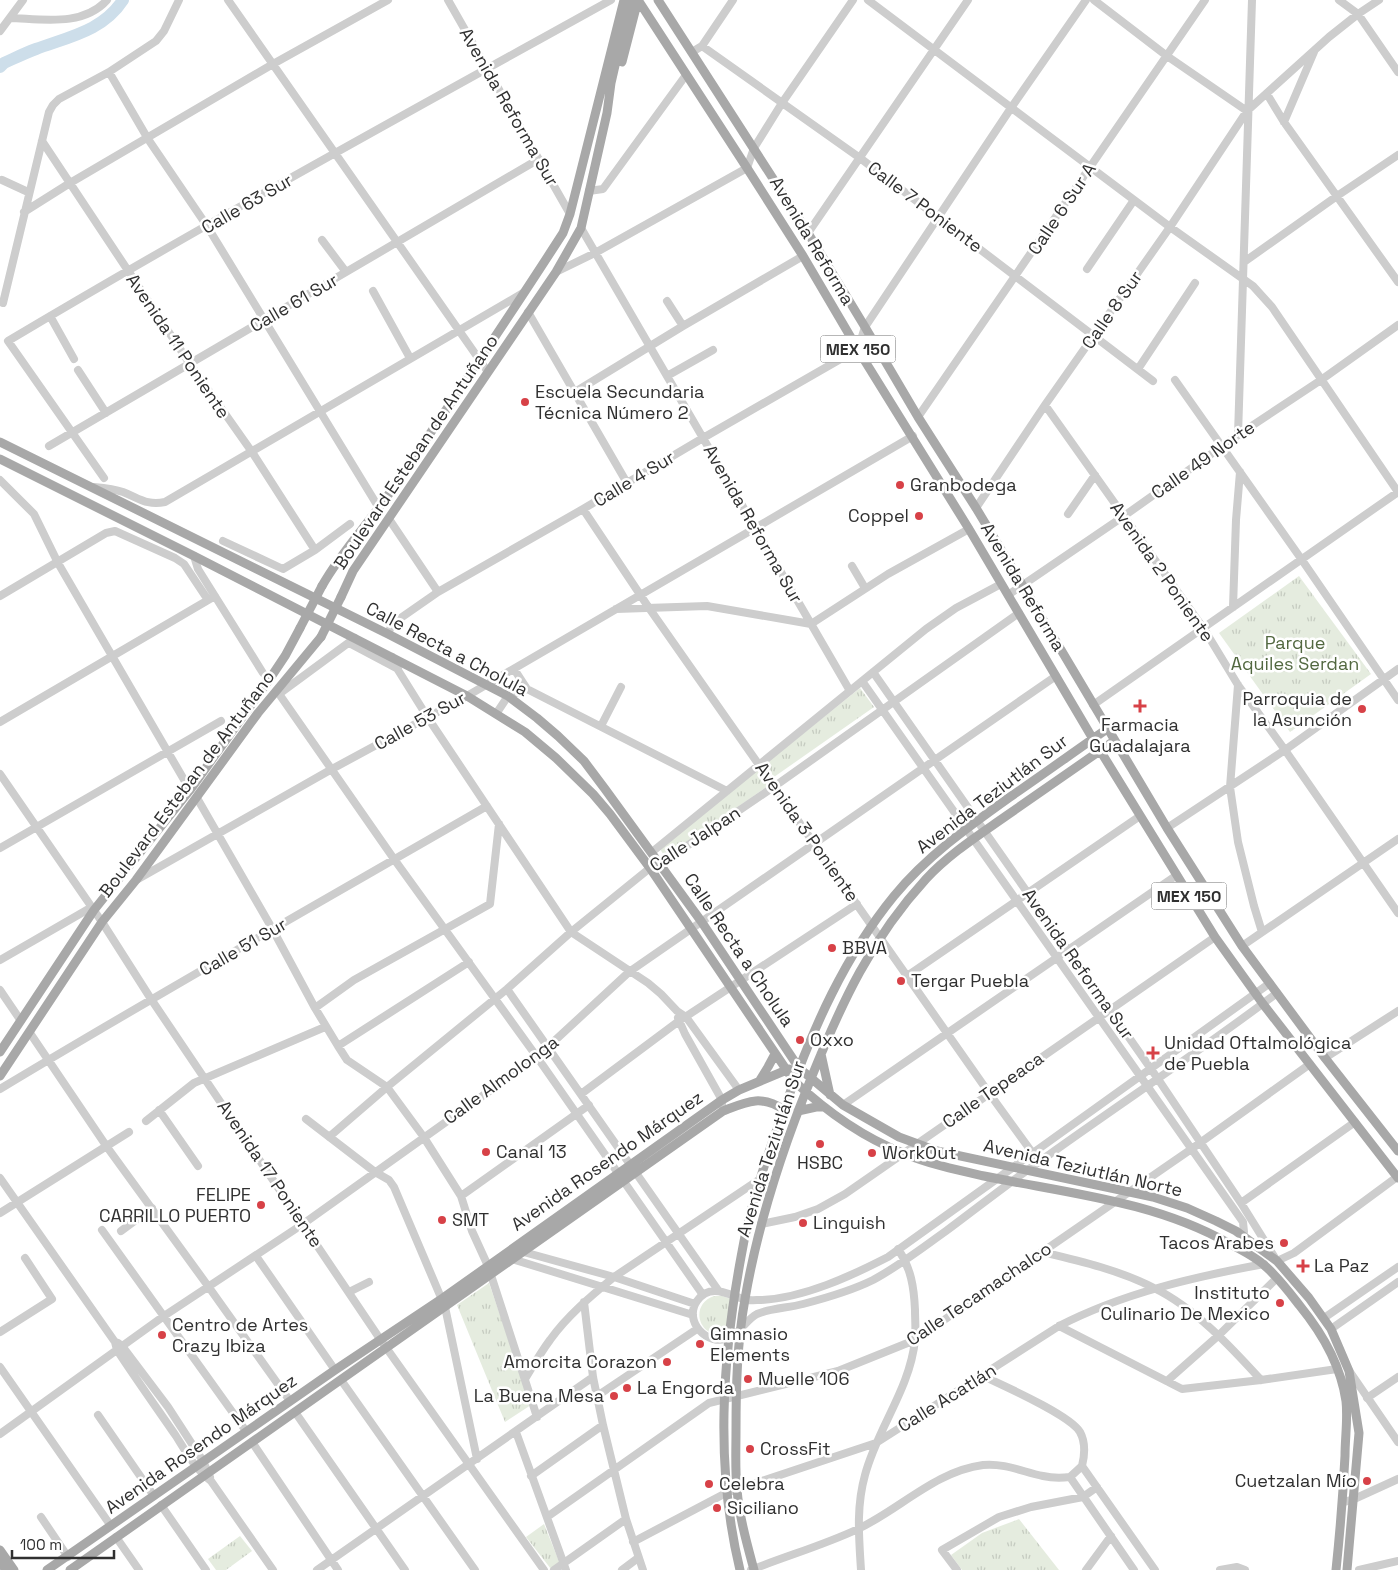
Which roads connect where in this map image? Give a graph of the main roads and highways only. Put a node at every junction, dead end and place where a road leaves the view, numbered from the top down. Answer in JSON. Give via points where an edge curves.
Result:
{"nodes":[{"id":1,"x":619,"y":0,"type":"edge"},
{"id":2,"x":624,"y":0,"type":"edge"},
{"id":3,"x":630,"y":0,"type":"edge"},
{"id":4,"x":638,"y":0,"type":"edge"},
{"id":5,"x":658,"y":0,"type":"edge"},
{"id":6,"x":607,"y":83,"type":"junction"},
{"id":7,"x":596,"y":109,"type":"junction"},
{"id":8,"x":606,"y":113,"type":"junction"},
{"id":9,"x":0,"y":442,"type":"edge"},
{"id":10,"x":0,"y":459,"type":"edge"},
{"id":11,"x":1107,"y":729,"type":"junction"},
{"id":12,"x":1093,"y":739,"type":"junction"},
{"id":13,"x":1114,"y":741,"type":"junction"},
{"id":14,"x":1100,"y":751,"type":"junction"},
{"id":15,"x":0,"y":1052,"type":"edge"},
{"id":16,"x":775,"y":1054,"type":"junction"},
{"id":17,"x":821,"y":1054,"type":"junction"},
{"id":18,"x":799,"y":1068,"type":"junction"},
{"id":19,"x":785,"y":1069,"type":"junction"},
{"id":20,"x":0,"y":1076,"type":"edge"},
{"id":21,"x":810,"y":1079,"type":"junction"},
{"id":22,"x":759,"y":1081,"type":"junction"},
{"id":23,"x":794,"y":1081,"type":"junction"},
{"id":24,"x":805,"y":1092,"type":"junction"},
{"id":25,"x":830,"y":1095,"type":"junction"},
{"id":26,"x":824,"y":1107,"type":"junction"},
{"id":27,"x":784,"y":1110,"type":"junction"},
{"id":28,"x":798,"y":1111,"type":"junction"},
{"id":29,"x":1398,"y":1151,"type":"edge"},
{"id":30,"x":1398,"y":1178,"type":"edge"},
{"id":31,"x":489,"y":1270,"type":"junction"},
{"id":32,"x":444,"y":1302,"type":"junction"},
{"id":33,"x":1348,"y":1501,"type":"junction"},
{"id":34,"x":0,"y":1550,"type":"edge"},
{"id":35,"x":0,"y":1562,"type":"edge"},
{"id":36,"x":74,"y":1569,"type":"edge"},
{"id":37,"x":6,"y":1570,"type":"edge"},
{"id":38,"x":14,"y":1570,"type":"edge"},
{"id":39,"x":47,"y":1570,"type":"edge"},
{"id":40,"x":740,"y":1570,"type":"edge"},
{"id":41,"x":753,"y":1570,"type":"edge"},
{"id":42,"x":1336,"y":1570,"type":"edge"},
{"id":43,"x":1347,"y":1570,"type":"edge"}],
"edges":[{"from":1,"to":7,"type":"main road","via":[[595,93]]},
{"from":2,"to":6,"type":"main road","name":"Boulevard Esteban de Antuñano"},
{"from":3,"to":6,"type":"main road","name":"Boulevard Esteban de Antuñano"},
{"from":4,"to":8,"type":"main road"},
{"from":4,"to":12,"type":"main road","name":"Avenida Reforma","number":"MEX 150","via":[[803,256]]},
{"from":5,"to":11,"type":"main road","name":"Avenida Reforma","number":"MEX 150","via":[[808,233]]},
{"from":6,"to":7,"type":"main road","name":"Boulevard Esteban de Antuñano"},
{"from":6,"to":8,"type":"main road","name":"Boulevard Esteban de Antuñano"},
{"from":7,"to":15,"type":"main road","name":"Boulevard Esteban de Antuñano","bridge":true,"via":[[563,232],[379,508],[335,563],[269,680],[190,790],[93,909]]},
{"from":8,"to":20,"type":"main road","name":"Boulevard Esteban de Antuñano","bridge":true,"via":[[581,228],[556,272],[353,570],[320,637],[278,693],[258,713],[102,922]]},
{"from":9,"to":18,"type":"main road","name":"Calle Recta a Cholula","via":[[508,696],[584,761],[701,921]]},
{"from":10,"to":16,"type":"main road","name":"Calle Recta a Cholula","via":[[194,556],[352,641],[392,657],[467,696],[525,732],[551,753],[610,814]]},
{"from":11,"to":12,"type":"main road","name":"Avenida Teziutlán Sur"},
{"from":11,"to":13,"type":"main road","name":"Avenida Reforma","number":"MEX 150"},
{"from":12,"to":14,"type":"main road","name":"Avenida Reforma","number":"MEX 150"},
{"from":12,"to":18,"type":"main road","name":"Avenida Teziutlán Sur","via":[[977,820],[916,871],[872,925],[816,1025]]},
{"from":13,"to":14,"type":"main road","name":"Avenida Teziutlán Sur"},
{"from":13,"to":29,"type":"main road","name":"Avenida Reforma","number":"MEX 150","via":[[1242,946]]},
{"from":14,"to":17,"type":"main road","name":"Avenida Teziutlán Sur","via":[[973,839],[927,877],[880,936],[846,995]]},
{"from":14,"to":30,"type":"main road","name":"Avenida Reforma","number":"MEX 150","via":[[1215,937]]},
{"from":16,"to":19,"type":"main road","name":"Calle Recta a Cholula"},
{"from":16,"to":22,"type":"main road"},
{"from":17,"to":21,"type":"main road","name":"Avenida Teziutlán Sur"},
{"from":17,"to":25,"type":"main road"},
{"from":18,"to":19,"type":"main road","name":"Avenida Rosendo Márquez"},
{"from":18,"to":21,"type":"main road","name":"Avenida Teziutlán Norte"},
{"from":18,"to":23,"type":"main road","name":"Avenida Teziutlán Sur"},
{"from":19,"to":22,"type":"main road","name":"Avenida Rosendo Márquez"},
{"from":19,"to":23,"type":"main road","name":"Calle Recta a Cholula"},
{"from":21,"to":24,"type":"main road","name":"Avenida Teziutlán Sur"},
{"from":21,"to":25,"type":"main road","name":"Avenida Teziutlán Norte"},
{"from":22,"to":31,"type":"main road","name":"Avenida Rosendo Márquez","via":[[722,1100],[617,1173],[502,1256]]},
{"from":23,"to":24,"type":"main road","name":"Avenida Teziutlán Norte"},
{"from":23,"to":27,"type":"main road","name":"Avenida Teziutlán Sur"},
{"from":24,"to":26,"type":"main road","name":"Avenida Teziutlán Norte"},
{"from":24,"to":28,"type":"main road","name":"Avenida Teziutlán Sur"},
{"from":25,"to":33,"type":"main road","name":"Avenida Teziutlán Norte","via":[[882,1128],[915,1144],[970,1159],[1153,1197],[1187,1208],[1242,1236],[1277,1261],[1324,1318],[1350,1371],[1359,1433]]},
{"from":26,"to":28,"type":"main road"},
{"from":26,"to":33,"type":"main road","name":"Avenida Teziutlán Norte","via":[[858,1131],[903,1153],[958,1170],[1114,1202],[1182,1221],[1210,1232],[1264,1264],[1306,1313],[1337,1369],[1346,1400]]},
{"from":27,"to":31,"type":"main road","name":"Avenida Rosendo Márquez","via":[[774,1103],[756,1100],[723,1111],[524,1252]]},
{"from":27,"to":40,"type":"main road","name":"Avenida Teziutlán Sur","via":[[760,1179],[741,1256],[724,1398],[726,1492]]},
{"from":28,"to":41,"type":"main road","name":"Avenida Teziutlán Sur","via":[[761,1224],[740,1328],[736,1396],[737,1489]]},
{"from":31,"to":32,"type":"main road","name":"Avenida Rosendo Márquez"},
{"from":32,"to":36,"type":"main road","name":"Avenida Rosendo Márquez","via":[[386,1348]]},
{"from":32,"to":39,"type":"main road","name":"Avenida Rosendo Márquez","via":[[380,1339]]},
{"from":33,"to":42,"type":"main road","name":"Avenida Teziutlán Norte"},
{"from":33,"to":43,"type":"main road","name":"Avenida Teziutlán Norte"},
{"from":34,"to":38,"type":"main road"},
{"from":35,"to":37,"type":"main road"}]}
